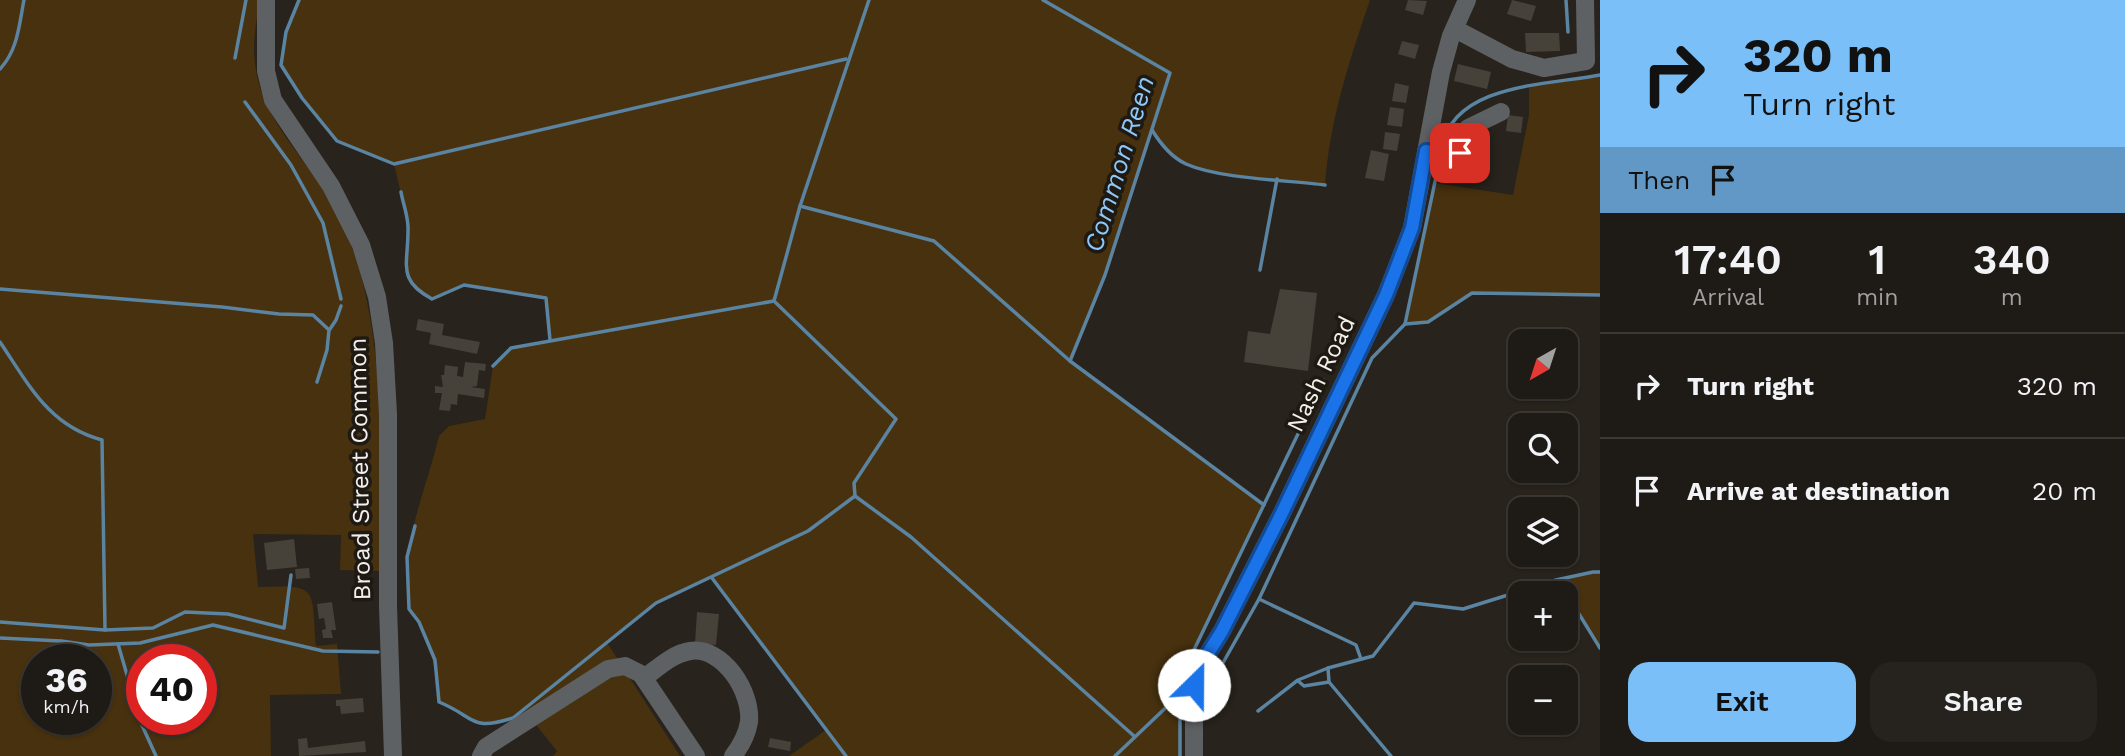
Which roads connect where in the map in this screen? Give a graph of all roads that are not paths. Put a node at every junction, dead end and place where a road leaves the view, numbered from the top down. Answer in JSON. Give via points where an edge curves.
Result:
{"nodes":[{"id":1,"x":266,"y":0,"type":"edge"},
{"id":2,"x":1467,"y":0,"type":"edge"},
{"id":3,"x":1585,"y":0,"type":"edge"},
{"id":4,"x":1455,"y":29,"type":"junction"},
{"id":5,"x":1501,"y":112,"type":"dead end"},
{"id":6,"x":1436,"y":153,"type":"junction"},
{"id":7,"x":644,"y":678,"type":"junction"},
{"id":8,"x":393,"y":756,"type":"edge"},
{"id":9,"x":481,"y":756,"type":"edge"},
{"id":10,"x":696,"y":756,"type":"edge"},
{"id":11,"x":733,"y":756,"type":"edge"},
{"id":12,"x":1194,"y":756,"type":"edge"}],
"edges":[{"from":1,"to":8,"type":"street","name":"Broad Street Common","via":[[266,71],[273,100],[331,187],[361,246],[377,297],[388,414]]},
{"from":2,"to":4,"type":"street","name":"Nash Road"},
{"from":3,"to":4,"type":"street","via":[[1586,61],[1544,68],[1513,60]]},
{"from":4,"to":6,"type":"street","name":"Nash Road","via":[[1441,72]]},
{"from":5,"to":6,"type":"street","via":[[1468,128],[1457,156]]},
{"from":6,"to":12,"type":"street","name":"Nash Road","via":[[1386,295],[1281,515],[1204,660],[1194,685]]},
{"from":7,"to":9,"type":"street","via":[[625,666],[608,669],[486,747]]},
{"from":7,"to":10,"type":"street"},
{"from":7,"to":11,"type":"street","via":[[672,657],[690,651],[709,653],[723,663],[744,695],[749,719]]}]}
